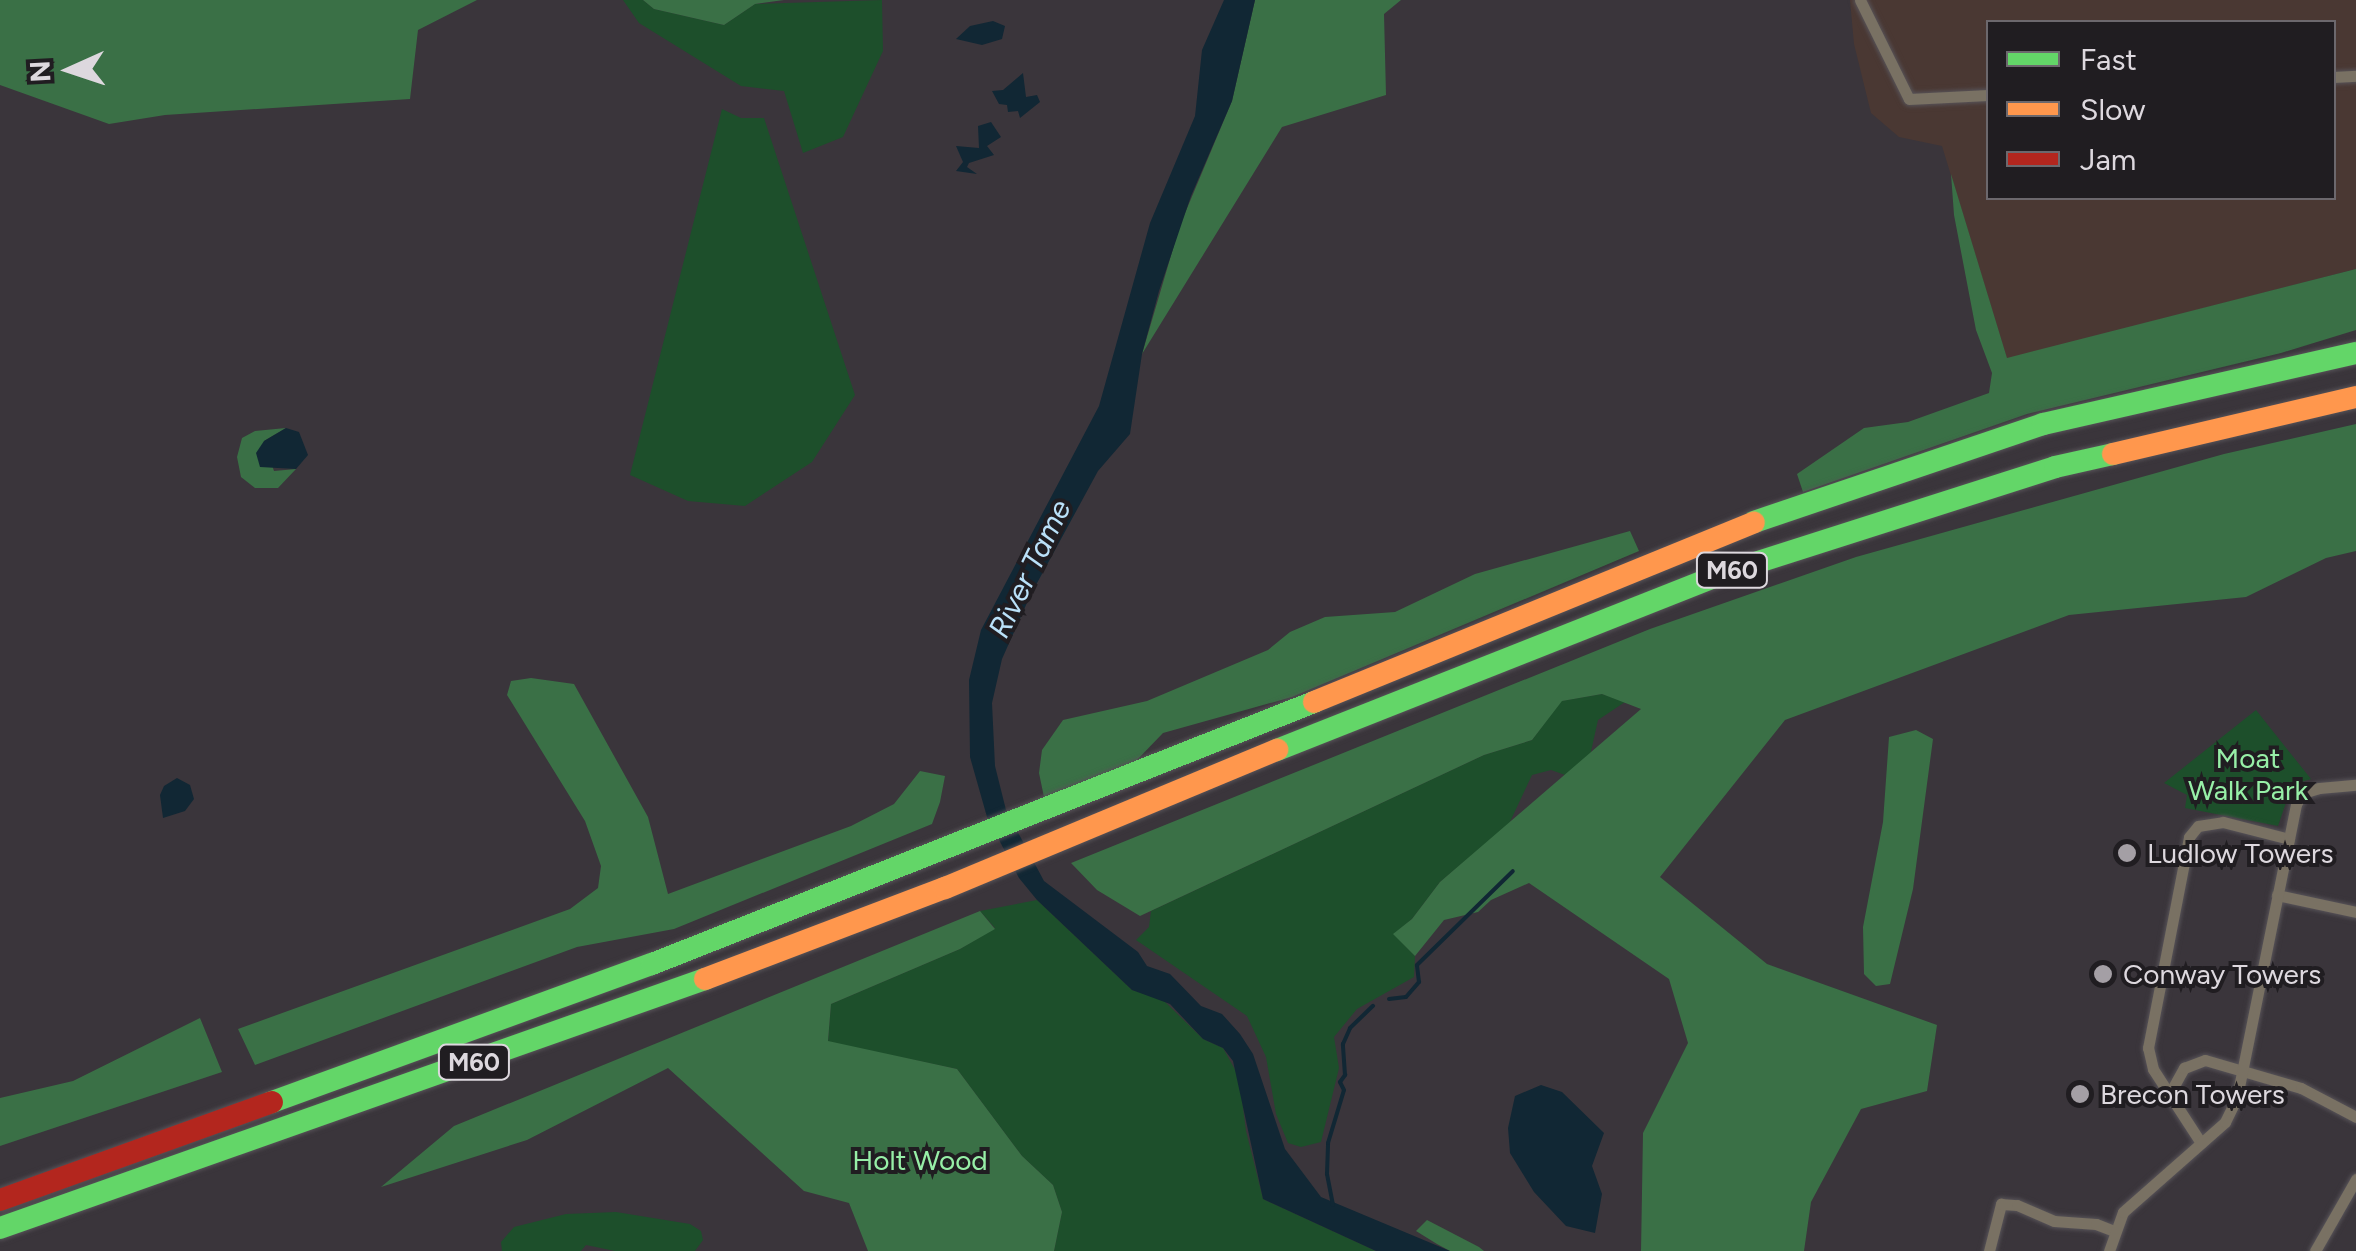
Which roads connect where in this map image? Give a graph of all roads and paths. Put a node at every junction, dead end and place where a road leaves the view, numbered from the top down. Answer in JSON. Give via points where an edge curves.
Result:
{"nodes":[{"id":1,"x":1860,"y":0,"type":"edge"},
{"id":2,"x":1986,"y":94,"type":"edge"},
{"id":3,"x":2356,"y":353,"type":"edge"},
{"id":4,"x":2356,"y":397,"type":"edge"},
{"id":5,"x":2356,"y":785,"type":"edge"},
{"id":6,"x":2289,"y":840,"type":"junction"},
{"id":7,"x":2277,"y":895,"type":"junction"},
{"id":8,"x":2356,"y":912,"type":"edge"},
{"id":9,"x":2243,"y":1069,"type":"junction"},
{"id":10,"x":2170,"y":1093,"type":"junction"},
{"id":11,"x":2356,"y":1117,"type":"edge"},
{"id":12,"x":2201,"y":1143,"type":"junction"},
{"id":13,"x":2356,"y":1179,"type":"edge"},
{"id":14,"x":0,"y":1200,"type":"edge"},
{"id":15,"x":0,"y":1228,"type":"edge"},
{"id":16,"x":2114,"y":1231,"type":"junction"},
{"id":17,"x":1989,"y":1251,"type":"edge"},
{"id":18,"x":2109,"y":1251,"type":"edge"},
{"id":19,"x":2315,"y":1251,"type":"edge"}],
"edges":[{"from":1,"to":2,"type":"street","via":[[1908,99]]},
{"from":3,"to":14,"type":"highway","number":"M60","via":[[2043,424],[1718,534],[1123,781],[652,964]]},
{"from":4,"to":15,"type":"highway","number":"M60","via":[[2054,467],[1730,571],[658,997]]},
{"from":5,"to":6,"type":"street","via":[[2303,793]]},
{"from":6,"to":7,"type":"street"},
{"from":6,"to":10,"type":"street","via":[[2223,822],[2198,826],[2189,837],[2148,1030],[2154,1070]]},
{"from":7,"to":8,"type":"street"},
{"from":7,"to":9,"type":"street"},
{"from":9,"to":10,"type":"street","via":[[2193,1062]]},
{"from":9,"to":11,"type":"street","via":[[2301,1088]]},
{"from":9,"to":12,"type":"street","via":[[2225,1122]]},
{"from":10,"to":12,"type":"street"},
{"from":12,"to":16,"type":"street","via":[[2123,1212]]},
{"from":13,"to":19,"type":"street"},
{"from":16,"to":17,"type":"street","via":[[2001,1204]]},
{"from":16,"to":18,"type":"street"}]}
